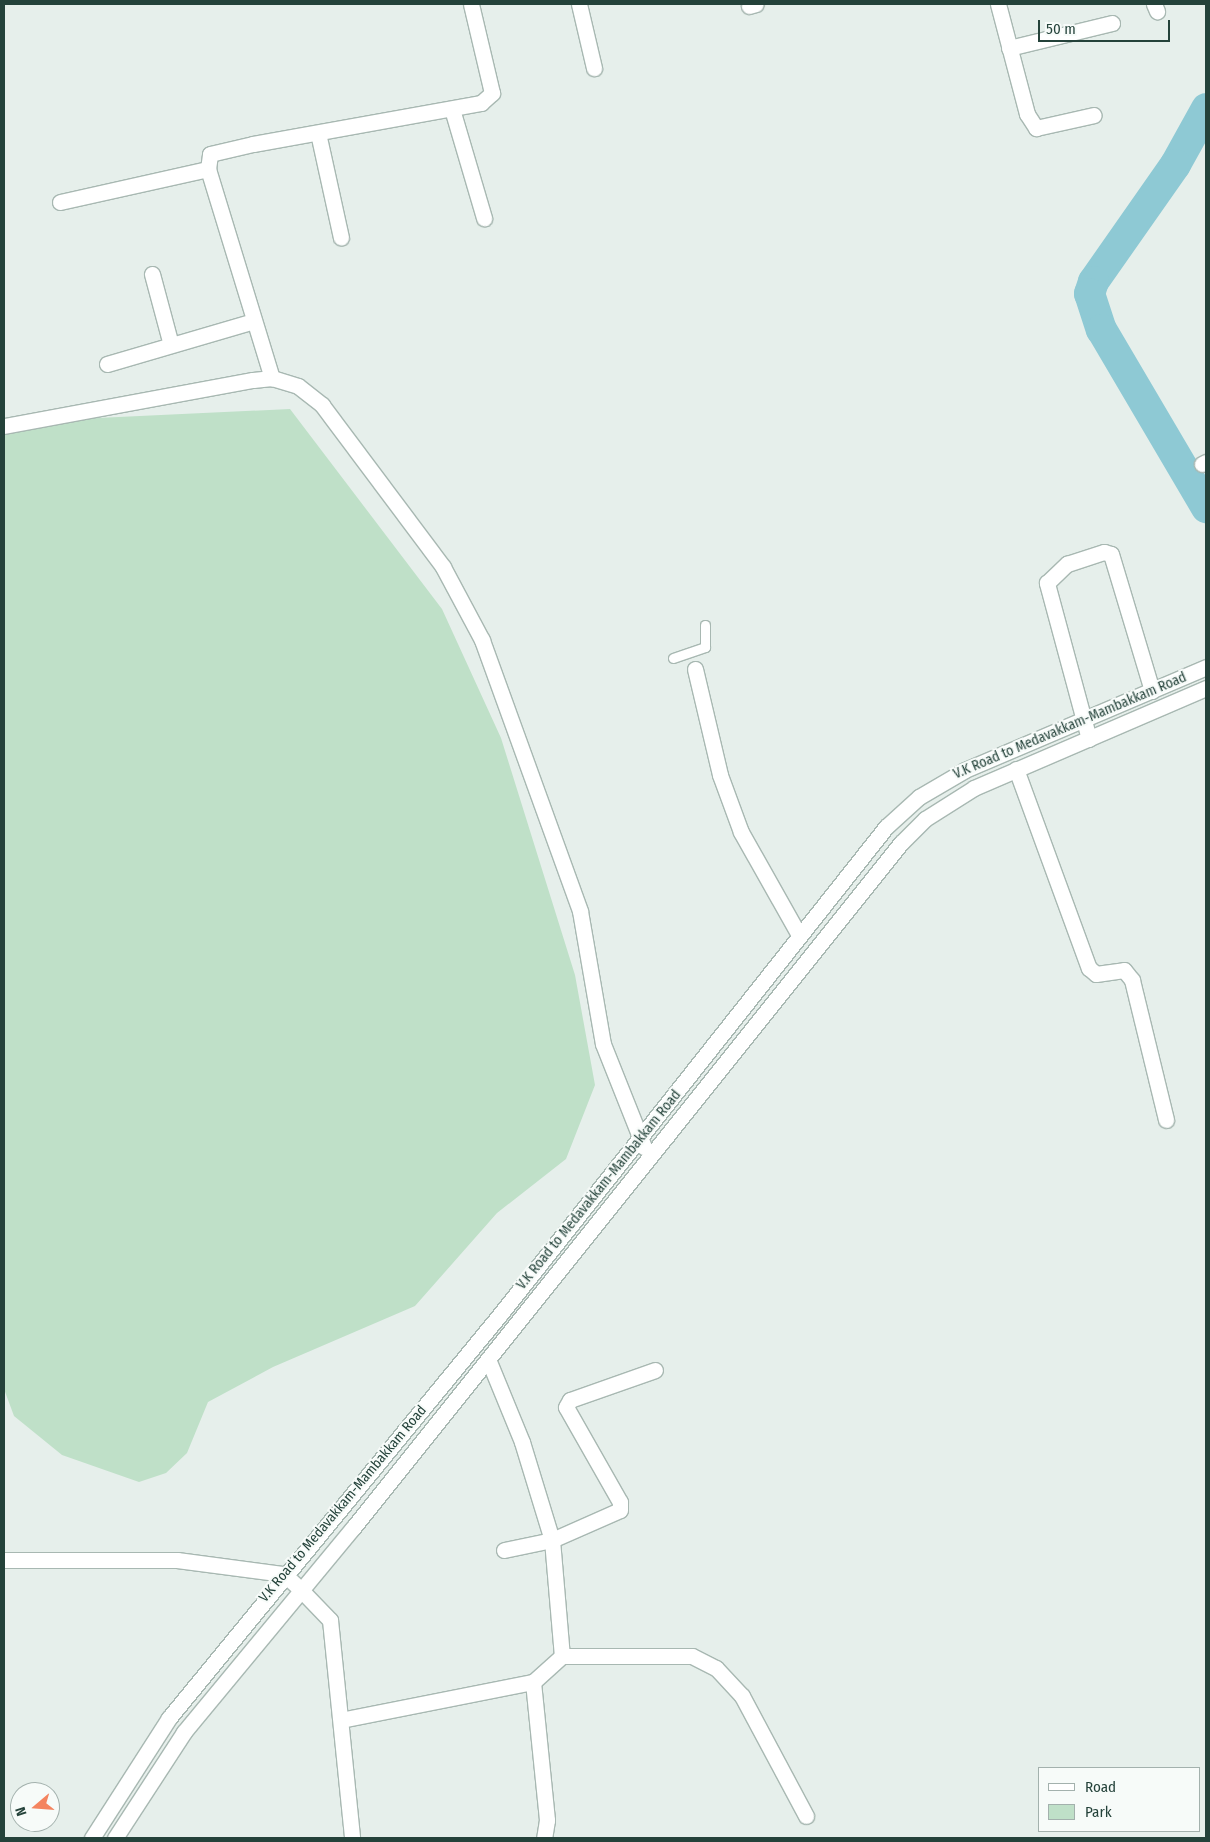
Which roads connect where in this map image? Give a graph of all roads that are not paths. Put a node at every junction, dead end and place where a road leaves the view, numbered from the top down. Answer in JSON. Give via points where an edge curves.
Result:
{"nodes":[{"id":1,"x":471,"y":4,"type":"edge"},
{"id":2,"x":579,"y":4,"type":"edge"},
{"id":3,"x":998,"y":4,"type":"edge"},
{"id":4,"x":1112,"y":23,"type":"dead end"},
{"id":5,"x":1009,"y":48,"type":"junction"},
{"id":6,"x":594,"y":68,"type":"dead end"},
{"id":7,"x":452,"y":109,"type":"junction"},
{"id":8,"x":1094,"y":115,"type":"dead end"},
{"id":9,"x":318,"y":133,"type":"junction"},
{"id":10,"x":208,"y":170,"type":"junction"},
{"id":11,"x":60,"y":202,"type":"dead end"},
{"id":12,"x":484,"y":218,"type":"dead end"},
{"id":13,"x":341,"y":238,"type":"dead end"},
{"id":14,"x":152,"y":274,"type":"dead end"},
{"id":15,"x":254,"y":321,"type":"junction"},
{"id":16,"x":171,"y":346,"type":"junction"},
{"id":17,"x":107,"y":364,"type":"dead end"},
{"id":18,"x":272,"y":378,"type":"junction"},
{"id":19,"x":4,"y":426,"type":"edge"},
{"id":20,"x":706,"y":625,"type":"dead end"},
{"id":21,"x":691,"y":652,"type":"junction"},
{"id":22,"x":673,"y":658,"type":"dead end"},
{"id":23,"x":1206,"y":667,"type":"edge"},
{"id":24,"x":695,"y":669,"type":"joint"},
{"id":25,"x":1206,"y":688,"type":"edge"},
{"id":26,"x":1152,"y":691,"type":"junction"},
{"id":27,"x":1083,"y":721,"type":"junction"},
{"id":28,"x":1089,"y":739,"type":"junction"},
{"id":29,"x":1016,"y":769,"type":"junction"},
{"id":30,"x":799,"y":935,"type":"junction"},
{"id":31,"x":1166,"y":1120,"type":"dead end"},
{"id":32,"x":638,"y":1141,"type":"junction"},
{"id":33,"x":652,"y":1155,"type":"junction"},
{"id":34,"x":488,"y":1359,"type":"junction"},
{"id":35,"x":655,"y":1370,"type":"dead end"},
{"id":36,"x":552,"y":1540,"type":"junction"},
{"id":37,"x":504,"y":1550,"type":"dead end"},
{"id":38,"x":4,"y":1560,"type":"edge"},
{"id":39,"x":284,"y":1574,"type":"junction"},
{"id":40,"x":301,"y":1590,"type":"junction"},
{"id":41,"x":562,"y":1656,"type":"junction"},
{"id":42,"x":533,"y":1682,"type":"junction"},
{"id":43,"x":341,"y":1720,"type":"junction"},
{"id":44,"x":806,"y":1816,"type":"dead end"},
{"id":45,"x":92,"y":1838,"type":"edge"},
{"id":46,"x":115,"y":1838,"type":"edge"},
{"id":47,"x":352,"y":1838,"type":"edge"},
{"id":48,"x":544,"y":1838,"type":"edge"}],
"edges":[{"from":1,"to":7,"type":"street","via":[[492,93],[481,103]]},
{"from":2,"to":6,"type":"street"},
{"from":3,"to":5,"type":"street"},
{"from":4,"to":5,"type":"street"},
{"from":5,"to":8,"type":"street","via":[[1027,114],[1036,128]]},
{"from":7,"to":9,"type":"street"},
{"from":7,"to":12,"type":"street"},
{"from":9,"to":10,"type":"street","via":[[210,154]]},
{"from":9,"to":13,"type":"street"},
{"from":10,"to":11,"type":"street"},
{"from":10,"to":15,"type":"street"},
{"from":14,"to":16,"type":"street"},
{"from":15,"to":16,"type":"street"},
{"from":15,"to":18,"type":"street"},
{"from":16,"to":17,"type":"street"},
{"from":18,"to":19,"type":"street"},
{"from":18,"to":32,"type":"street","via":[[298,386],[322,404],[407,515],[467,609],[516,728],[571,883],[603,1044]]},
{"from":20,"to":21,"type":"lane","via":[[705,647]]},
{"from":21,"to":22,"type":"lane"},
{"from":21,"to":24,"type":"lane"},
{"from":23,"to":26,"type":"street","name":"V.K Road to Medavakkam-Mambakkam Road"},
{"from":24,"to":30,"type":"street","via":[[720,775],[741,832]]},
{"from":25,"to":28,"type":"street","name":"V.K Road to Medavakkam-Mambakkam Road"},
{"from":26,"to":27,"type":"street","name":"V.K Road to Medavakkam-Mambakkam Road"},
{"from":26,"to":27,"type":"street","via":[[1111,554],[1104,552],[1067,564],[1047,583]]},
{"from":27,"to":28,"type":"street"},
{"from":27,"to":30,"type":"street","name":"V.K Road to Medavakkam-Mambakkam Road","via":[[965,770],[919,797],[886,827]]},
{"from":28,"to":29,"type":"street","name":"V.K Road to Medavakkam-Mambakkam Road"},
{"from":29,"to":31,"type":"street","via":[[1089,968],[1096,974],[1124,970],[1132,980]]},
{"from":29,"to":33,"type":"street","name":"V.K Road to Medavakkam-Mambakkam Road","via":[[950,801],[900,843]]},
{"from":30,"to":32,"type":"street","name":"V.K Road to Medavakkam-Mambakkam Road"},
{"from":32,"to":33,"type":"street"},
{"from":32,"to":39,"type":"street","name":"V.K Road to Medavakkam-Mambakkam Road"},
{"from":33,"to":34,"type":"street","name":"V.K Road to Medavakkam-Mambakkam Road"},
{"from":34,"to":36,"type":"street","via":[[522,1442]]},
{"from":34,"to":40,"type":"street","name":"V.K Road to Medavakkam-Mambakkam Road"},
{"from":35,"to":36,"type":"street","via":[[568,1404],[570,1421],[620,1502],[613,1516]]},
{"from":36,"to":37,"type":"street"},
{"from":36,"to":41,"type":"street"},
{"from":38,"to":39,"type":"street","via":[[138,1558]]},
{"from":39,"to":40,"type":"street"},
{"from":39,"to":45,"type":"street","name":"V.K Road to Medavakkam-Mambakkam Road","via":[[169,1718]]},
{"from":40,"to":43,"type":"street","via":[[330,1620]]},
{"from":40,"to":46,"type":"street","name":"V.K Road to Medavakkam-Mambakkam Road","via":[[184,1732]]},
{"from":41,"to":42,"type":"street"},
{"from":41,"to":44,"type":"street","via":[[692,1656],[716,1668],[742,1696]]},
{"from":42,"to":43,"type":"street"},
{"from":42,"to":48,"type":"street","via":[[547,1820]]},
{"from":43,"to":47,"type":"street"}]}
